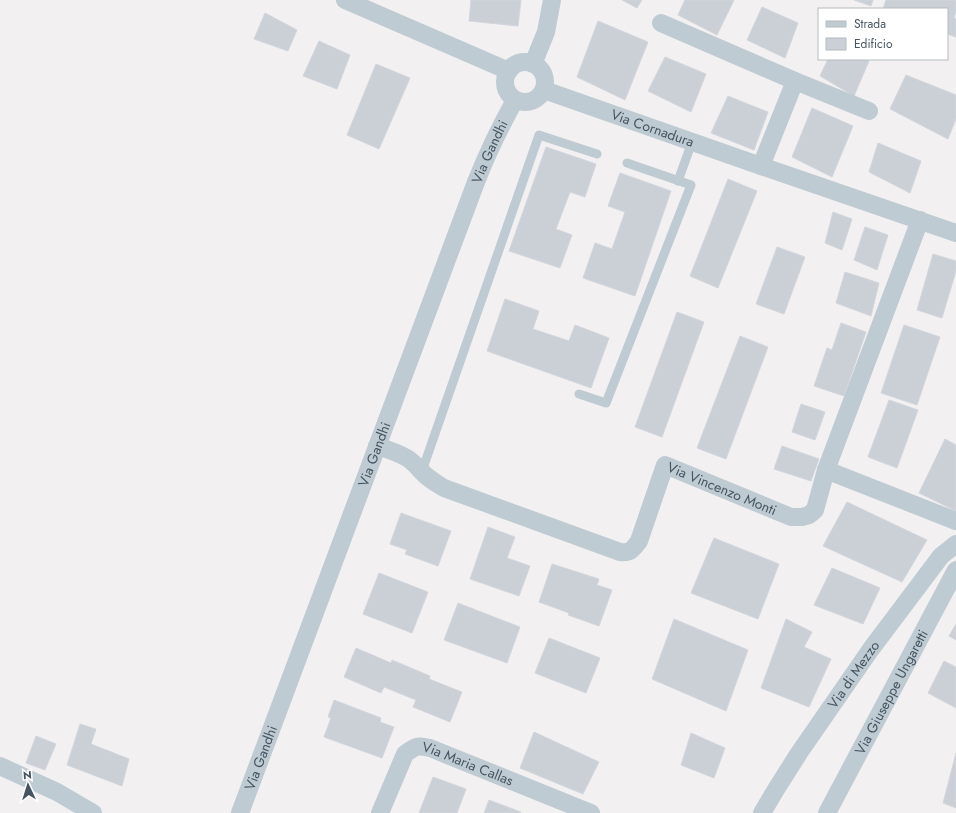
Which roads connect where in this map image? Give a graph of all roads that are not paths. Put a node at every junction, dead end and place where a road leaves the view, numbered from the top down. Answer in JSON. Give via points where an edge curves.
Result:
{"nodes":[{"id":1,"x":344,"y":0,"type":"edge"},
{"id":2,"x":552,"y":0,"type":"edge"},
{"id":3,"x":661,"y":23,"type":"dead end"},
{"id":4,"x":533,"y":64,"type":"junction"},
{"id":5,"x":509,"y":71,"type":"junction"},
{"id":6,"x":795,"y":81,"type":"junction"},
{"id":7,"x":544,"y":90,"type":"junction"},
{"id":8,"x":515,"y":100,"type":"junction"},
{"id":9,"x":869,"y":111,"type":"dead end"},
{"id":10,"x":692,"y":142,"type":"junction"},
{"id":11,"x":597,"y":154,"type":"dead end"},
{"id":12,"x":627,"y":163,"type":"dead end"},
{"id":13,"x":761,"y":166,"type":"junction"},
{"id":14,"x":678,"y":181,"type":"junction"},
{"id":15,"x":920,"y":220,"type":"junction"},
{"id":16,"x":956,"y":233,"type":"edge"},
{"id":17,"x":579,"y":394,"type":"dead end"},
{"id":18,"x":377,"y":446,"type":"junction"},
{"id":19,"x":826,"y":470,"type":"junction"},
{"id":20,"x":422,"y":471,"type":"junction"},
{"id":21,"x":956,"y":521,"type":"edge"},
{"id":22,"x":956,"y":544,"type":"edge"},
{"id":23,"x":956,"y":570,"type":"edge"},
{"id":24,"x":0,"y":766,"type":"edge"},
{"id":25,"x":93,"y":813,"type":"edge"},
{"id":26,"x":240,"y":813,"type":"edge"},
{"id":27,"x":380,"y":813,"type":"edge"},
{"id":28,"x":591,"y":813,"type":"edge"},
{"id":29,"x":762,"y":813,"type":"edge"},
{"id":30,"x":827,"y":813,"type":"edge"}],
"edges":[{"from":1,"to":5,"type":"street"},
{"from":2,"to":4,"type":"street","via":[[546,32]]},
{"from":3,"to":6,"type":"street"},
{"from":4,"to":5,"type":"street","via":[[520,63]]},
{"from":4,"to":7,"type":"street","via":[[544,75]]},
{"from":5,"to":8,"type":"street","via":[[506,77],[507,90]]},
{"from":6,"to":9,"type":"street"},
{"from":6,"to":13,"type":"street"},
{"from":7,"to":8,"type":"street","via":[[535,100]]},
{"from":7,"to":10,"type":"street","name":"Via Cornadura"},
{"from":8,"to":18,"type":"street","name":"Via Gandhi","via":[[478,176]]},
{"from":10,"to":13,"type":"street","name":"Via Cornadura"},
{"from":10,"to":14,"type":"lane"},
{"from":11,"to":20,"type":"lane","via":[[539,136]]},
{"from":12,"to":14,"type":"lane"},
{"from":13,"to":15,"type":"street","name":"Via Cornadura"},
{"from":14,"to":17,"type":"lane","via":[[692,185],[606,403]]},
{"from":15,"to":16,"type":"street","name":"Via Cornadura"},
{"from":15,"to":19,"type":"street","name":"Via Vincenzo Monti"},
{"from":18,"to":20,"type":"street","name":"Via Vincenzo Monti","via":[[407,458]]},
{"from":18,"to":26,"type":"street","name":"Via Gandhi"},
{"from":19,"to":20,"type":"street","name":"Via Vincenzo Monti","via":[[815,510],[809,515],[791,517],[665,465],[639,541],[633,549],[626,552],[444,488]]},
{"from":19,"to":21,"type":"street"},
{"from":22,"to":29,"type":"street","name":"Via di Mezzo","via":[[941,556],[872,649],[799,753]]},
{"from":23,"to":30,"type":"street","name":"Via Giuseppe Ungaretti"},
{"from":24,"to":25,"type":"street","via":[[57,792]]},
{"from":27,"to":28,"type":"street","name":"Via Maria Callas","via":[[405,754],[413,747],[421,746]]}]}
